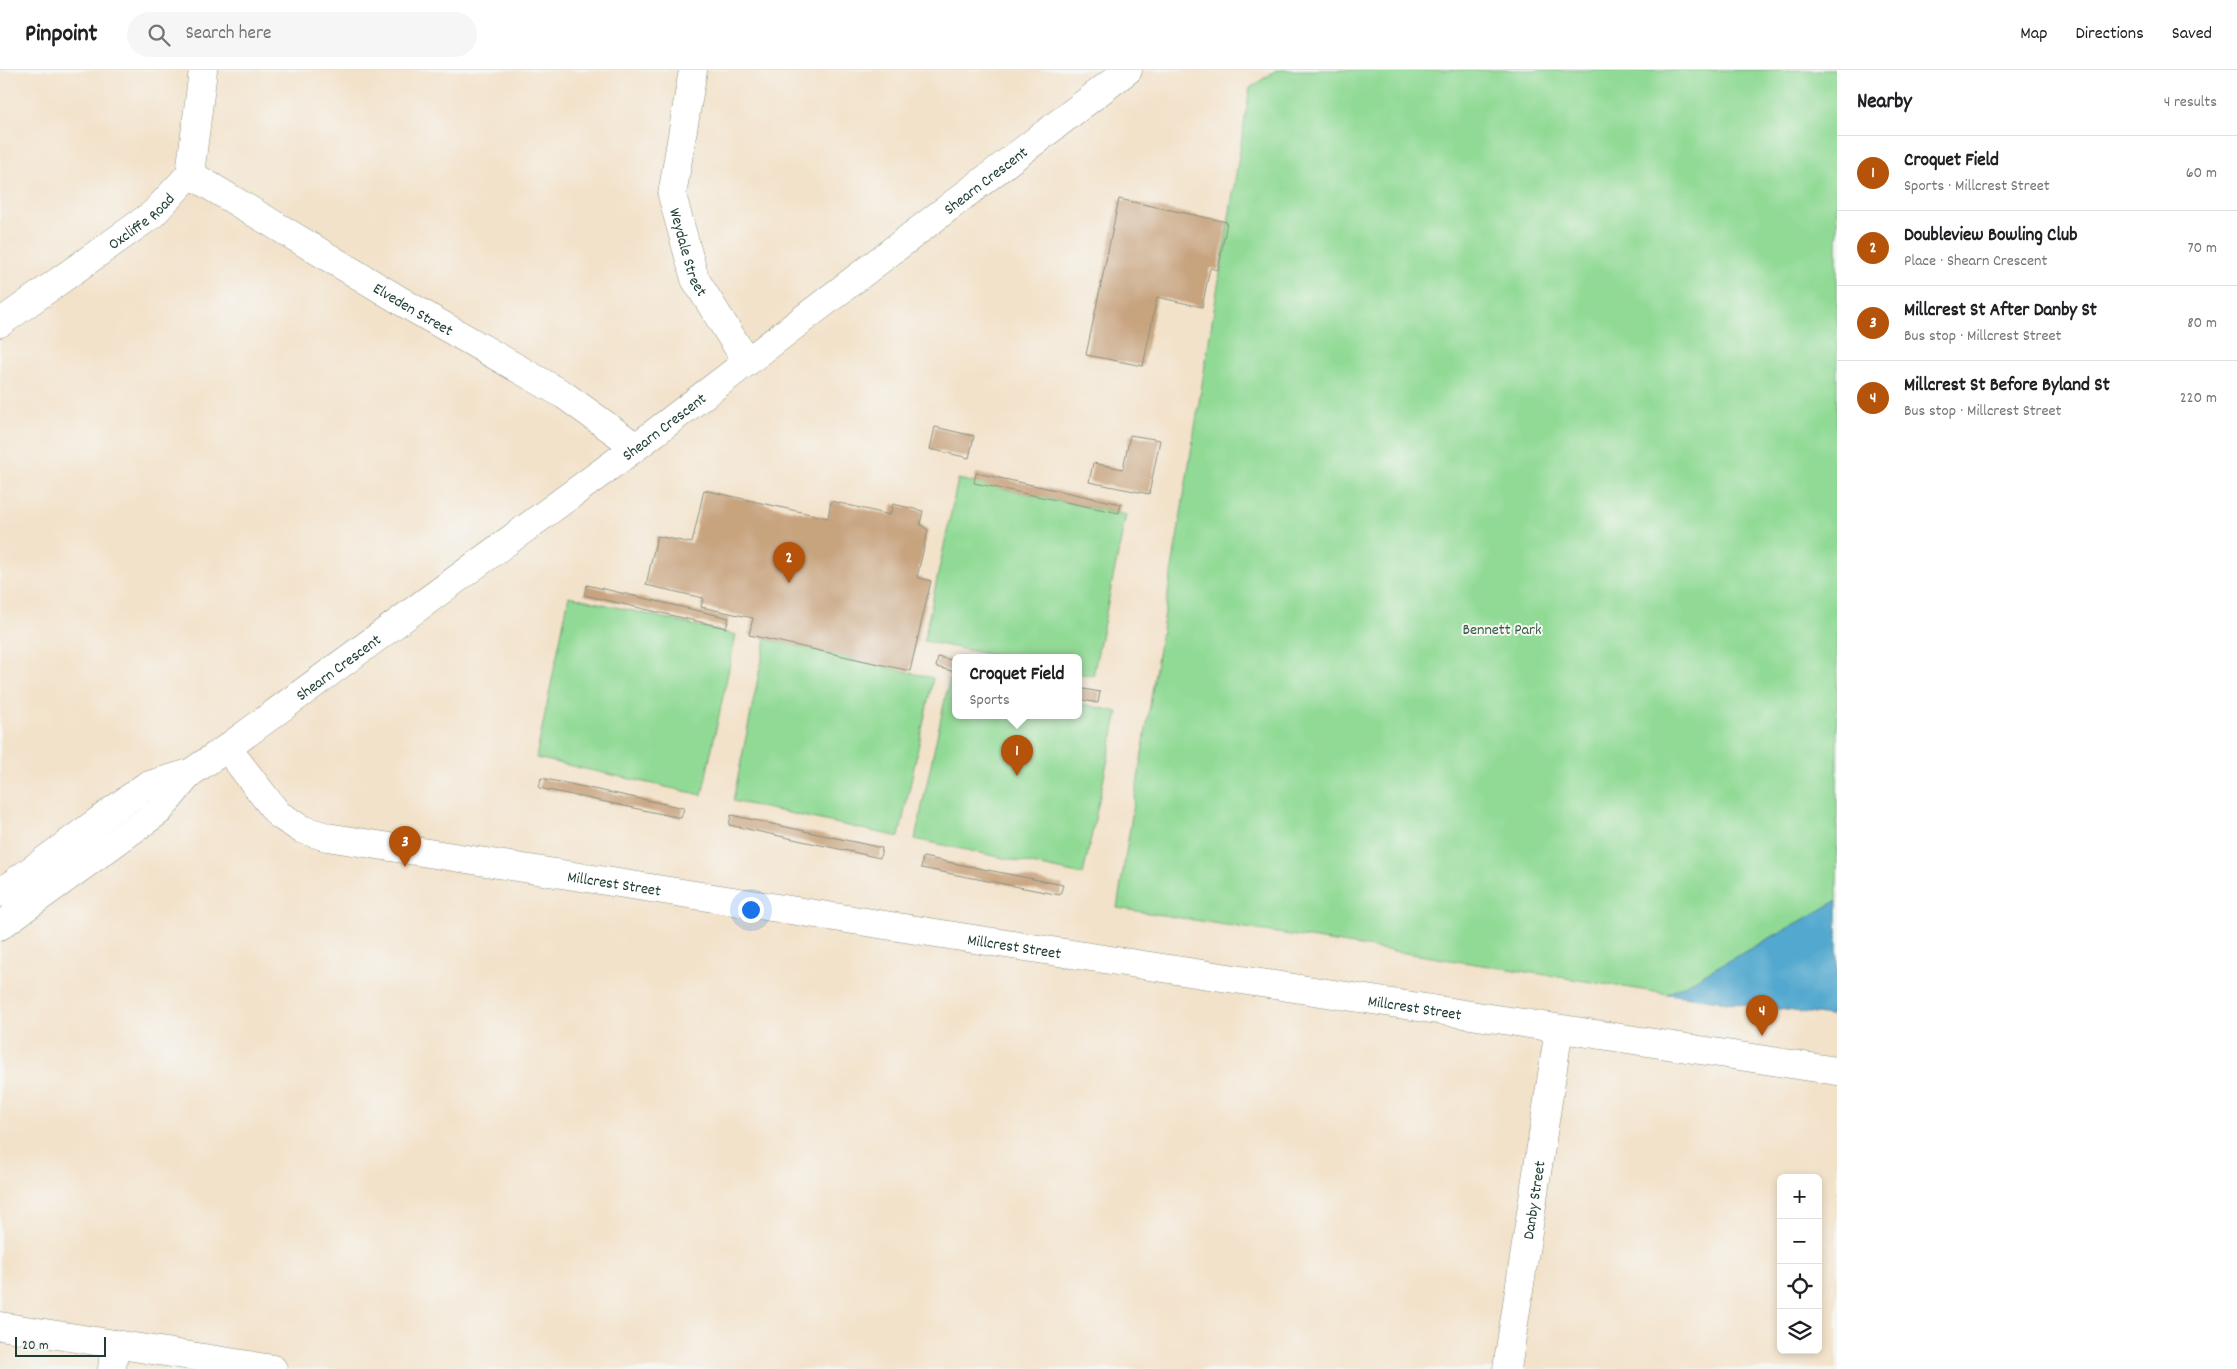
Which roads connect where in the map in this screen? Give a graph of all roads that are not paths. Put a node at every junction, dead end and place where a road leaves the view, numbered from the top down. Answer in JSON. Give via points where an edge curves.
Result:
{"nodes":[{"id":1,"x":203,"y":70,"type":"edge"},
{"id":2,"x":693,"y":70,"type":"edge"},
{"id":3,"x":1128,"y":70,"type":"edge"},
{"id":4,"x":190,"y":174,"type":"junction"},
{"id":5,"x":0,"y":323,"type":"edge"},
{"id":6,"x":747,"y":362,"type":"junction"},
{"id":7,"x":636,"y":447,"type":"junction"},
{"id":8,"x":227,"y":748,"type":"junction"},
{"id":9,"x":190,"y":772,"type":"junction"},
{"id":10,"x":0,"y":893,"type":"edge"},
{"id":11,"x":0,"y":926,"type":"edge"},
{"id":12,"x":1559,"y":1030,"type":"junction"},
{"id":13,"x":1837,"y":1071,"type":"edge"},
{"id":14,"x":0,"y":1326,"type":"edge"},
{"id":15,"x":113,"y":1357,"type":"edge"},
{"id":16,"x":273,"y":1369,"type":"edge"},
{"id":17,"x":1507,"y":1369,"type":"edge"}],
"edges":[{"from":1,"to":4,"type":"street"},
{"from":2,"to":6,"type":"street","name":"Weydale Street","via":[[672,195],[695,279]]},
{"from":3,"to":6,"type":"street","name":"Shearn Crescent"},
{"from":4,"to":5,"type":"street","name":"Oxcliffe Road","via":[[153,214]]},
{"from":4,"to":7,"type":"street","name":"Elveden Street","via":[[564,395]]},
{"from":6,"to":7,"type":"street","name":"Shearn Crescent"},
{"from":7,"to":8,"type":"street","name":"Shearn Crescent"},
{"from":8,"to":9,"type":"street","name":"Shearn Crescent"},
{"from":8,"to":12,"type":"street","name":"Millcrest Street","via":[[278,814],[301,829],[328,836]]},
{"from":9,"to":10,"type":"street","name":"Shearn Crescent","via":[[146,786]]},
{"from":9,"to":11,"type":"street","name":"Shearn Crescent","via":[[159,811]]},
{"from":12,"to":13,"type":"street","name":"Millcrest Street"},
{"from":12,"to":17,"type":"street","name":"Danby Street"},
{"from":14,"to":15,"type":"street"},
{"from":15,"to":16,"type":"street"}]}
